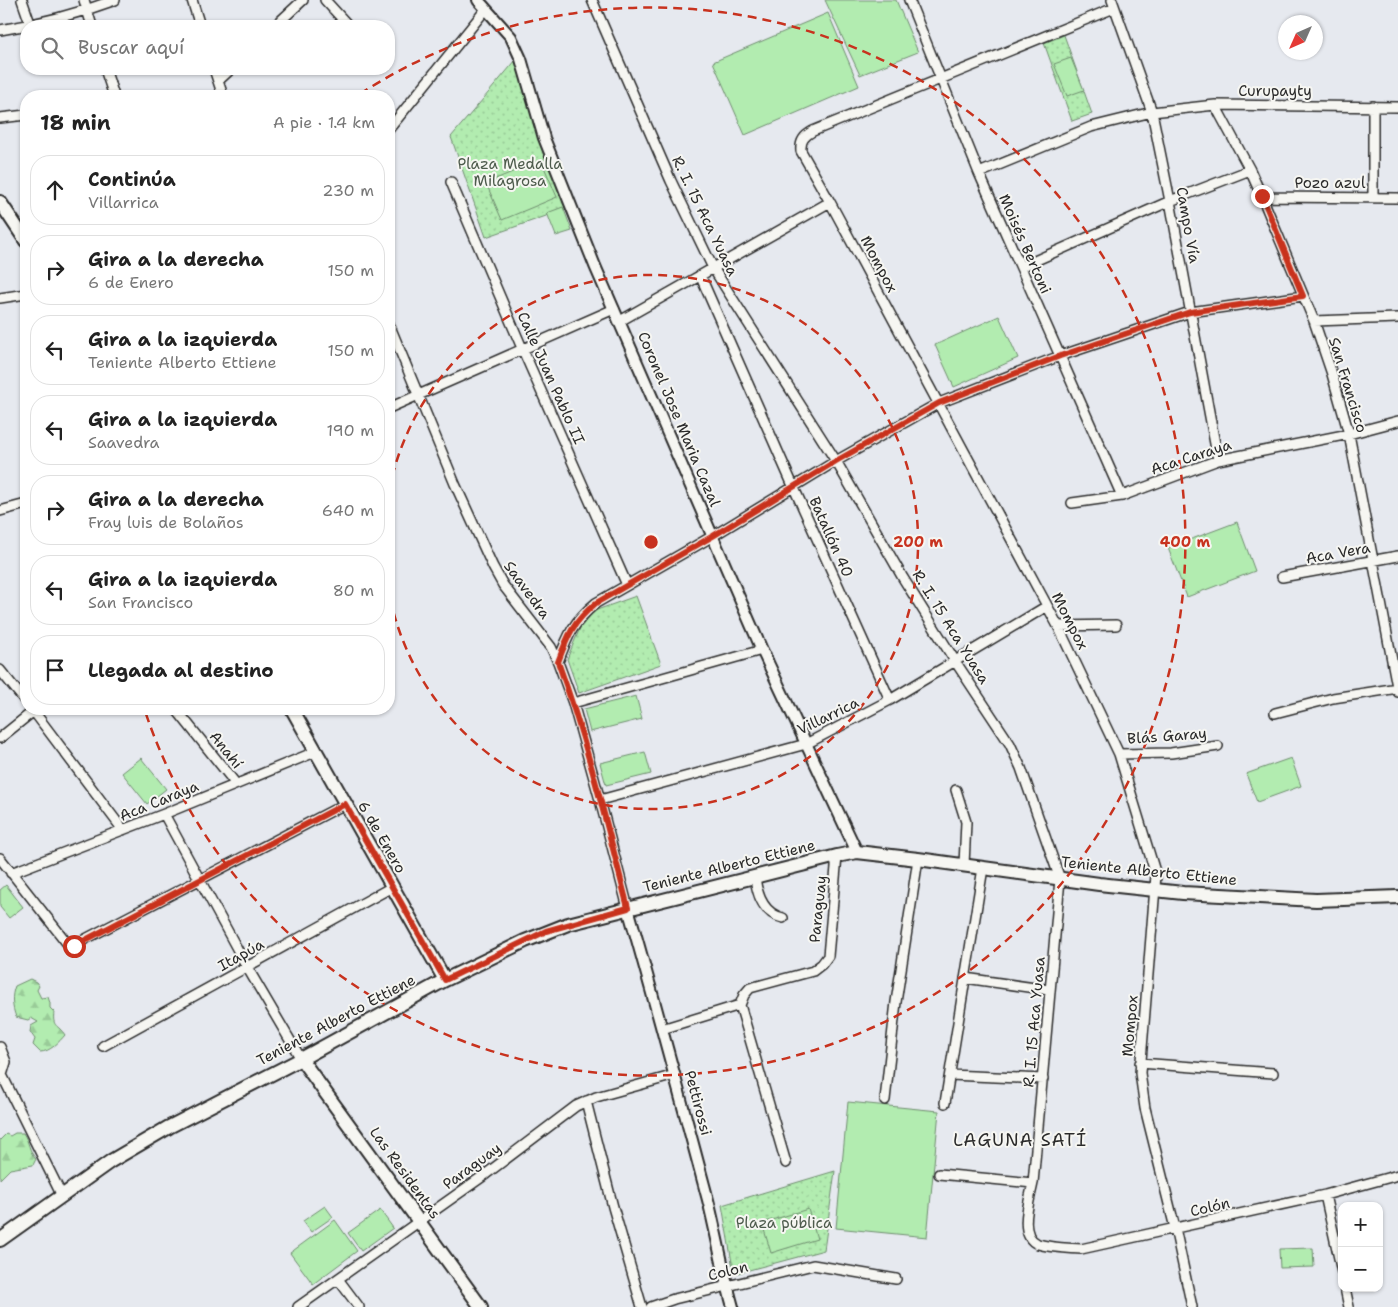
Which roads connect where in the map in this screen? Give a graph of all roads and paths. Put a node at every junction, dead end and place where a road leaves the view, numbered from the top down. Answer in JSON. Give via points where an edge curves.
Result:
{"nodes":[{"id":1,"x":22,"y":0,"type":"edge"},
{"id":2,"x":84,"y":0,"type":"edge"},
{"id":3,"x":114,"y":0,"type":"edge"},
{"id":4,"x":192,"y":0,"type":"edge"},
{"id":5,"x":303,"y":0,"type":"edge"},
{"id":6,"x":325,"y":0,"type":"edge"},
{"id":7,"x":478,"y":0,"type":"edge"},
{"id":8,"x":592,"y":0,"type":"edge"},
{"id":9,"x":909,"y":0,"type":"edge"},
{"id":10,"x":1113,"y":4,"type":"edge"},
{"id":11,"x":486,"y":9,"type":"junction"},
{"id":12,"x":87,"y":11,"type":"junction"},
{"id":13,"x":29,"y":20,"type":"edge"},
{"id":14,"x":53,"y":20,"type":"edge"},
{"id":15,"x":90,"y":20,"type":"edge"},
{"id":16,"x":198,"y":20,"type":"edge"},
{"id":17,"x":282,"y":20,"type":"edge"},
{"id":18,"x":343,"y":20,"type":"edge"},
{"id":19,"x":20,"y":27,"type":"edge"},
{"id":20,"x":0,"y":30,"type":"edge"},
{"id":21,"x":107,"y":75,"type":"edge"},
{"id":22,"x":216,"y":75,"type":"edge"},
{"id":23,"x":224,"y":75,"type":"edge"},
{"id":24,"x":942,"y":80,"type":"junction"},
{"id":25,"x":218,"y":81,"type":"junction"},
{"id":26,"x":112,"y":90,"type":"edge"},
{"id":27,"x":220,"y":90,"type":"edge"},
{"id":28,"x":1215,"y":105,"type":"junction"},
{"id":29,"x":1373,"y":106,"type":"junction"},
{"id":30,"x":1398,"y":107,"type":"edge"},
{"id":31,"x":1152,"y":112,"type":"junction"},
{"id":32,"x":20,"y":116,"type":"edge"},
{"id":33,"x":0,"y":118,"type":"edge"},
{"id":34,"x":395,"y":122,"type":"edge"},
{"id":35,"x":1250,"y":170,"type":"junction"},
{"id":36,"x":979,"y":172,"type":"junction"},
{"id":37,"x":451,"y":182,"type":"dead end"},
{"id":38,"x":1262,"y":196,"type":"junction"},
{"id":39,"x":1373,"y":197,"type":"junction"},
{"id":40,"x":1398,"y":198,"type":"edge"},
{"id":41,"x":1170,"y":201,"type":"junction"},
{"id":42,"x":830,"y":202,"type":"junction"},
{"id":43,"x":0,"y":203,"type":"edge"},
{"id":44,"x":20,"y":233,"type":"edge"},
{"id":45,"x":713,"y":268,"type":"junction"},
{"id":46,"x":1020,"y":268,"type":"junction"},
{"id":47,"x":700,"y":274,"type":"junction"},
{"id":48,"x":20,"y":295,"type":"edge"},
{"id":49,"x":1303,"y":296,"type":"junction"},
{"id":50,"x":0,"y":298,"type":"edge"},
{"id":51,"x":614,"y":309,"type":"junction"},
{"id":52,"x":1190,"y":312,"type":"junction"},
{"id":53,"x":1398,"y":318,"type":"edge"},
{"id":54,"x":620,"y":321,"type":"junction"},
{"id":55,"x":1314,"y":321,"type":"junction"},
{"id":56,"x":395,"y":339,"type":"edge"},
{"id":57,"x":522,"y":348,"type":"junction"},
{"id":58,"x":1060,"y":356,"type":"junction"},
{"id":59,"x":418,"y":396,"type":"junction"},
{"id":60,"x":939,"y":403,"type":"junction"},
{"id":61,"x":395,"y":406,"type":"edge"},
{"id":62,"x":1398,"y":421,"type":"edge"},
{"id":63,"x":1349,"y":434,"type":"junction"},
{"id":64,"x":1218,"y":460,"type":"junction"},
{"id":65,"x":836,"y":461,"type":"junction"},
{"id":66,"x":794,"y":488,"type":"junction"},
{"id":67,"x":1122,"y":496,"type":"junction"},
{"id":68,"x":1072,"y":503,"type":"dead end"},
{"id":69,"x":20,"y":505,"type":"edge"},
{"id":70,"x":0,"y":510,"type":"edge"},
{"id":71,"x":713,"y":536,"type":"junction"},
{"id":72,"x":1398,"y":556,"type":"edge"},
{"id":73,"x":1373,"y":560,"type":"junction"},
{"id":74,"x":1282,"y":577,"type":"dead end"},
{"id":75,"x":627,"y":585,"type":"junction"},
{"id":76,"x":1048,"y":606,"type":"junction"},
{"id":77,"x":1116,"y":625,"type":"dead end"},
{"id":78,"x":1058,"y":626,"type":"junction"},
{"id":79,"x":762,"y":650,"type":"junction"},
{"id":80,"x":955,"y":661,"type":"junction"},
{"id":81,"x":558,"y":662,"type":"junction"},
{"id":82,"x":0,"y":670,"type":"edge"},
{"id":83,"x":1398,"y":689,"type":"edge"},
{"id":84,"x":20,"y":695,"type":"edge"},
{"id":85,"x":890,"y":700,"type":"junction"},
{"id":86,"x":573,"y":703,"type":"junction"},
{"id":87,"x":1275,"y":713,"type":"dead end"},
{"id":88,"x":27,"y":715,"type":"edge"},
{"id":89,"x":38,"y":715,"type":"edge"},
{"id":90,"x":181,"y":715,"type":"edge"},
{"id":91,"x":295,"y":715,"type":"edge"},
{"id":92,"x":0,"y":738,"type":"edge"},
{"id":93,"x":806,"y":744,"type":"junction"},
{"id":94,"x":1218,"y":746,"type":"dead end"},
{"id":95,"x":315,"y":752,"type":"junction"},
{"id":96,"x":1119,"y":754,"type":"junction"},
{"id":97,"x":236,"y":784,"type":"junction"},
{"id":98,"x":956,"y":790,"type":"dead end"},
{"id":99,"x":600,"y":800,"type":"junction"},
{"id":100,"x":345,"y":804,"type":"junction"},
{"id":101,"x":164,"y":814,"type":"junction"},
{"id":102,"x":123,"y":830,"type":"junction"},
{"id":103,"x":857,"y":852,"type":"junction"},
{"id":104,"x":837,"y":856,"type":"junction"},
{"id":105,"x":0,"y":858,"type":"edge"},
{"id":106,"x":918,"y":859,"type":"junction"},
{"id":107,"x":964,"y":865,"type":"junction"},
{"id":108,"x":983,"y":868,"type":"junction"},
{"id":109,"x":11,"y":873,"type":"junction"},
{"id":110,"x":755,"y":877,"type":"junction"},
{"id":111,"x":1060,"y":878,"type":"junction"},
{"id":112,"x":201,"y":880,"type":"junction"},
{"id":113,"x":392,"y":886,"type":"junction"},
{"id":114,"x":1155,"y":889,"type":"junction"},
{"id":115,"x":1398,"y":897,"type":"edge"},
{"id":116,"x":628,"y":908,"type":"junction"},
{"id":117,"x":783,"y":918,"type":"dead end"},
{"id":118,"x":247,"y":967,"type":"junction"},
{"id":119,"x":965,"y":978,"type":"junction"},
{"id":120,"x":445,"y":980,"type":"junction"},
{"id":121,"x":1050,"y":990,"type":"junction"},
{"id":122,"x":740,"y":1005,"type":"junction"},
{"id":123,"x":662,"y":1029,"type":"junction"},
{"id":124,"x":103,"y":1046,"type":"dead end"},
{"id":125,"x":0,"y":1047,"type":"edge"},
{"id":126,"x":301,"y":1059,"type":"junction"},
{"id":127,"x":1140,"y":1063,"type":"junction"},
{"id":128,"x":950,"y":1074,"type":"junction"},
{"id":129,"x":1272,"y":1074,"type":"dead end"},
{"id":130,"x":1,"y":1075,"type":"edge"},
{"id":131,"x":675,"y":1075,"type":"junction"},
{"id":132,"x":1043,"y":1079,"type":"junction"},
{"id":133,"x":885,"y":1100,"type":"dead end"},
{"id":134,"x":586,"y":1101,"type":"junction"},
{"id":135,"x":946,"y":1103,"type":"dead end"},
{"id":136,"x":786,"y":1163,"type":"dead end"},
{"id":137,"x":939,"y":1174,"type":"dead end"},
{"id":138,"x":1398,"y":1175,"type":"edge"},
{"id":139,"x":1033,"y":1182,"type":"junction"},
{"id":140,"x":1325,"y":1195,"type":"junction"},
{"id":141,"x":62,"y":1196,"type":"junction"},
{"id":142,"x":419,"y":1221,"type":"junction"},
{"id":143,"x":1175,"y":1228,"type":"junction"},
{"id":144,"x":1029,"y":1236,"type":"joint"},
{"id":145,"x":0,"y":1240,"type":"edge"},
{"id":146,"x":1338,"y":1254,"type":"edge"},
{"id":147,"x":338,"y":1279,"type":"junction"},
{"id":148,"x":896,"y":1279,"type":"dead end"},
{"id":149,"x":727,"y":1286,"type":"junction"},
{"id":150,"x":1346,"y":1292,"type":"edge"},
{"id":151,"x":298,"y":1307,"type":"edge"},
{"id":152,"x":359,"y":1307,"type":"edge"},
{"id":153,"x":481,"y":1307,"type":"edge"},
{"id":154,"x":642,"y":1307,"type":"edge"},
{"id":155,"x":650,"y":1307,"type":"edge"},
{"id":156,"x":734,"y":1307,"type":"edge"},
{"id":157,"x":1192,"y":1307,"type":"edge"},
{"id":158,"x":1349,"y":1307,"type":"edge"}],
"edges":[{"from":1,"to":13,"type":"street"},
{"from":2,"to":12,"type":"street"},
{"from":3,"to":12,"type":"street"},
{"from":4,"to":16,"type":"street"},
{"from":5,"to":17,"type":"street"},
{"from":6,"to":18,"type":"street"},
{"from":7,"to":11,"type":"street","name":"Coronel Jose Maria Cazal"},
{"from":8,"to":45,"type":"street","name":"R. I. 15 Aca Yuasa"},
{"from":9,"to":24,"type":"street","name":"Moisés Bertoni"},
{"from":10,"to":24,"type":"street"},
{"from":10,"to":31,"type":"street","name":"Campo Vía"},
{"from":11,"to":34,"type":"street"},
{"from":11,"to":51,"type":"street","name":"Coronel Jose Maria Cazal","via":[[512,38],[521,59],[550,155]]},
{"from":12,"to":14,"type":"street"},
{"from":12,"to":15,"type":"street"},
{"from":19,"to":20,"type":"street"},
{"from":21,"to":26,"type":"street"},
{"from":22,"to":25,"type":"street"},
{"from":23,"to":25,"type":"street"},
{"from":24,"to":36,"type":"street","name":"Moisés Bertoni"},
{"from":24,"to":42,"type":"street","name":"Mompox","via":[[806,134],[800,145],[801,152]]},
{"from":25,"to":27,"type":"street"},
{"from":28,"to":29,"type":"street","name":"Curupayty"},
{"from":28,"to":31,"type":"street","name":"Curupayty"},
{"from":28,"to":35,"type":"street","name":"San Francisco"},
{"from":29,"to":30,"type":"street","name":"Curupayty"},
{"from":29,"to":39,"type":"street"},
{"from":31,"to":36,"type":"street","name":"Curupayty","via":[[1092,127]]},
{"from":31,"to":41,"type":"street","name":"Campo Vía"},
{"from":32,"to":33,"type":"street"},
{"from":35,"to":38,"type":"street","name":"San Francisco"},
{"from":35,"to":41,"type":"street"},
{"from":36,"to":46,"type":"street","name":"Moisés Bertoni"},
{"from":37,"to":57,"type":"street","name":"Calle Juan Pablo II"},
{"from":38,"to":39,"type":"street","name":"Pozo azul"},
{"from":38,"to":49,"type":"street","name":"San Francisco"},
{"from":39,"to":40,"type":"street","name":"Pozo azul"},
{"from":41,"to":46,"type":"street"},
{"from":41,"to":52,"type":"street","name":"Campo Vía"},
{"from":42,"to":45,"type":"street"},
{"from":42,"to":60,"type":"street","name":"Mompox"},
{"from":43,"to":44,"type":"main road"},
{"from":45,"to":47,"type":"street"},
{"from":45,"to":65,"type":"street","name":"R. I. 15 Aca Yuasa"},
{"from":46,"to":58,"type":"street","name":"Moisés Bertoni"},
{"from":47,"to":54,"type":"street"},
{"from":47,"to":66,"type":"street","name":"Batallón 40"},
{"from":48,"to":50,"type":"street"},
{"from":49,"to":52,"type":"street"},
{"from":49,"to":55,"type":"street","name":"San Francisco"},
{"from":51,"to":54,"type":"street","name":"Coronel Jose Maria Cazal"},
{"from":51,"to":57,"type":"street"},
{"from":52,"to":58,"type":"street"},
{"from":52,"to":64,"type":"street","name":"Campo Vía"},
{"from":53,"to":55,"type":"street"},
{"from":54,"to":71,"type":"street","name":"Coronel Jose Maria Cazal"},
{"from":55,"to":63,"type":"street","name":"San Francisco"},
{"from":56,"to":59,"type":"street","name":"Saavedra"},
{"from":57,"to":59,"type":"street"},
{"from":57,"to":75,"type":"street","name":"Calle Juan Pablo II"},
{"from":58,"to":60,"type":"street"},
{"from":58,"to":67,"type":"street","name":"Moisés Bertoni"},
{"from":59,"to":61,"type":"street"},
{"from":59,"to":81,"type":"street","name":"Saavedra","via":[[492,567],[551,647]]},
{"from":60,"to":65,"type":"street"},
{"from":60,"to":76,"type":"street","name":"Mompox"},
{"from":62,"to":63,"type":"street","name":"Aca Caraya"},
{"from":63,"to":64,"type":"street","name":"Aca Caraya"},
{"from":63,"to":73,"type":"street","name":"San Francisco"},
{"from":64,"to":67,"type":"street","name":"Aca Caraya"},
{"from":65,"to":66,"type":"street"},
{"from":65,"to":80,"type":"street","name":"R. I. 15 Aca Yuasa"},
{"from":66,"to":71,"type":"street"},
{"from":66,"to":85,"type":"street","name":"Batallón 40"},
{"from":67,"to":68,"type":"street","name":"Aca Caraya"},
{"from":69,"to":70,"type":"street"},
{"from":71,"to":75,"type":"street"},
{"from":71,"to":79,"type":"street","name":"Coronel Jose Maria Cazal"},
{"from":72,"to":73,"type":"street","name":"Aca Vera"},
{"from":73,"to":74,"type":"street","name":"Aca Vera"},
{"from":73,"to":83,"type":"street","name":"San Francisco"},
{"from":75,"to":81,"type":"street","via":[[583,614],[569,635]]},
{"from":76,"to":78,"type":"street","name":"Mompox"},
{"from":76,"to":80,"type":"street","name":"Villarrica"},
{"from":77,"to":78,"type":"street"},
{"from":78,"to":96,"type":"street","name":"Mompox"},
{"from":79,"to":86,"type":"street"},
{"from":79,"to":93,"type":"street","name":"Coronel Jose Maria Cazal"},
{"from":80,"to":85,"type":"street","name":"Villarrica"},
{"from":80,"to":111,"type":"street","name":"R. I. 15 Aca Yuasa","via":[[1010,744]]},
{"from":81,"to":86,"type":"street","name":"Saavedra"},
{"from":82,"to":84,"type":"street"},
{"from":83,"to":87,"type":"street","via":[[1334,698]]},
{"from":85,"to":93,"type":"street","name":"Villarrica"},
{"from":86,"to":99,"type":"street","name":"Saavedra"},
{"from":88,"to":92,"type":"street"},
{"from":89,"to":102,"type":"street"},
{"from":90,"to":97,"type":"street","name":"Anahí"},
{"from":91,"to":95,"type":"main road","name":"6 de Enero"},
{"from":93,"to":99,"type":"street","name":"Villarrica"},
{"from":93,"to":103,"type":"street","name":"Coronel Jose Maria Cazal"},
{"from":94,"to":96,"type":"street","name":"Blás Garay","via":[[1171,753]]},
{"from":95,"to":97,"type":"street","name":"Aca Caraya"},
{"from":95,"to":100,"type":"main road","name":"6 de Enero"},
{"from":96,"to":114,"type":"street","name":"Mompox","via":[[1156,875]]},
{"from":97,"to":101,"type":"street","name":"Aca Caraya"},
{"from":98,"to":107,"type":"street","via":[[966,822]]},
{"from":99,"to":116,"type":"street","name":"Saavedra"},
{"from":100,"to":112,"type":"street"},
{"from":100,"to":113,"type":"main road","name":"6 de Enero"},
{"from":101,"to":102,"type":"street","name":"Aca Caraya"},
{"from":101,"to":112,"type":"street"},
{"from":102,"to":109,"type":"street","name":"Aca Caraya"},
{"from":103,"to":104,"type":"main road","name":"Teniente Alberto Ettiene"},
{"from":103,"to":106,"type":"main road","name":"Teniente Alberto Ettiene"},
{"from":104,"to":110,"type":"main road","name":"Teniente Alberto Ettiene"},
{"from":104,"to":122,"type":"street","name":"Paraguay","via":[[828,956],[814,971],[750,988]]},
{"from":105,"to":109,"type":"street"},
{"from":106,"to":107,"type":"main road","name":"Teniente Alberto Ettiene"},
{"from":106,"to":133,"type":"street"},
{"from":107,"to":108,"type":"main road","name":"Teniente Alberto Ettiene"},
{"from":108,"to":111,"type":"main road","name":"Teniente Alberto Ettiene"},
{"from":108,"to":119,"type":"street"},
{"from":109,"to":112,"type":"street","via":[[67,944],[74,946]]},
{"from":110,"to":116,"type":"main road","name":"Teniente Alberto Ettiene"},
{"from":110,"to":117,"type":"street","via":[[762,903],[773,916]]},
{"from":111,"to":114,"type":"main road","name":"Teniente Alberto Ettiene"},
{"from":111,"to":121,"type":"street","name":"R. I. 15 Aca Yuasa"},
{"from":112,"to":118,"type":"street"},
{"from":113,"to":118,"type":"street","name":"Itapúa"},
{"from":113,"to":120,"type":"main road","name":"6 de Enero"},
{"from":114,"to":115,"type":"main road","name":"Teniente Alberto Ettiene","via":[[1316,900]]},
{"from":114,"to":127,"type":"street","name":"Mompox"},
{"from":116,"to":120,"type":"main road","name":"Teniente Alberto Ettiene","via":[[546,931]]},
{"from":116,"to":123,"type":"street","name":"Pettirossi"},
{"from":118,"to":124,"type":"street","name":"Itapúa"},
{"from":118,"to":126,"type":"street"},
{"from":119,"to":121,"type":"street"},
{"from":119,"to":128,"type":"street"},
{"from":120,"to":126,"type":"main road","name":"Teniente Alberto Ettiene"},
{"from":121,"to":132,"type":"street","name":"R. I. 15 Aca Yuasa"},
{"from":122,"to":123,"type":"street"},
{"from":122,"to":136,"type":"street"},
{"from":123,"to":131,"type":"street","name":"Pettirossi"},
{"from":125,"to":130,"type":"street","via":[[6,1062]]},
{"from":126,"to":141,"type":"main road","name":"Teniente Alberto Ettiene","via":[[169,1127],[111,1161]]},
{"from":126,"to":142,"type":"main road","name":"Las Residentas"},
{"from":127,"to":129,"type":"street"},
{"from":127,"to":143,"type":"street","name":"Mompox","via":[[1145,1108]]},
{"from":128,"to":132,"type":"street"},
{"from":128,"to":135,"type":"street"},
{"from":130,"to":141,"type":"street"},
{"from":131,"to":134,"type":"street","name":"Paraguay"},
{"from":131,"to":149,"type":"street","name":"Pettirossi","via":[[710,1206]]},
{"from":132,"to":139,"type":"street","name":"R. I. 15 Aca Yuasa"},
{"from":134,"to":142,"type":"street","name":"Paraguay"},
{"from":134,"to":154,"type":"street"},
{"from":137,"to":139,"type":"street"},
{"from":138,"to":140,"type":"street","name":"Colón"},
{"from":139,"to":144,"type":"street","name":"R. I. 15 Aca Yuasa","via":[[1026,1222]]},
{"from":140,"to":143,"type":"street","name":"Colón"},
{"from":140,"to":146,"type":"street"},
{"from":141,"to":145,"type":"main road","name":"Teniente Alberto Ettiene"},
{"from":142,"to":147,"type":"street","name":"Paraguay"},
{"from":142,"to":153,"type":"main road","name":"Las Residentas"},
{"from":143,"to":144,"type":"street","name":"Colón","via":[[1081,1249],[1040,1244]]},
{"from":143,"to":157,"type":"street","name":"Mompox"},
{"from":147,"to":151,"type":"street","name":"Paraguay"},
{"from":147,"to":152,"type":"street"},
{"from":148,"to":149,"type":"street","name":"Colon","via":[[813,1265]]},
{"from":149,"to":155,"type":"street","name":"Colon"},
{"from":149,"to":156,"type":"street","name":"Pettirossi"},
{"from":150,"to":158,"type":"street"}]}
